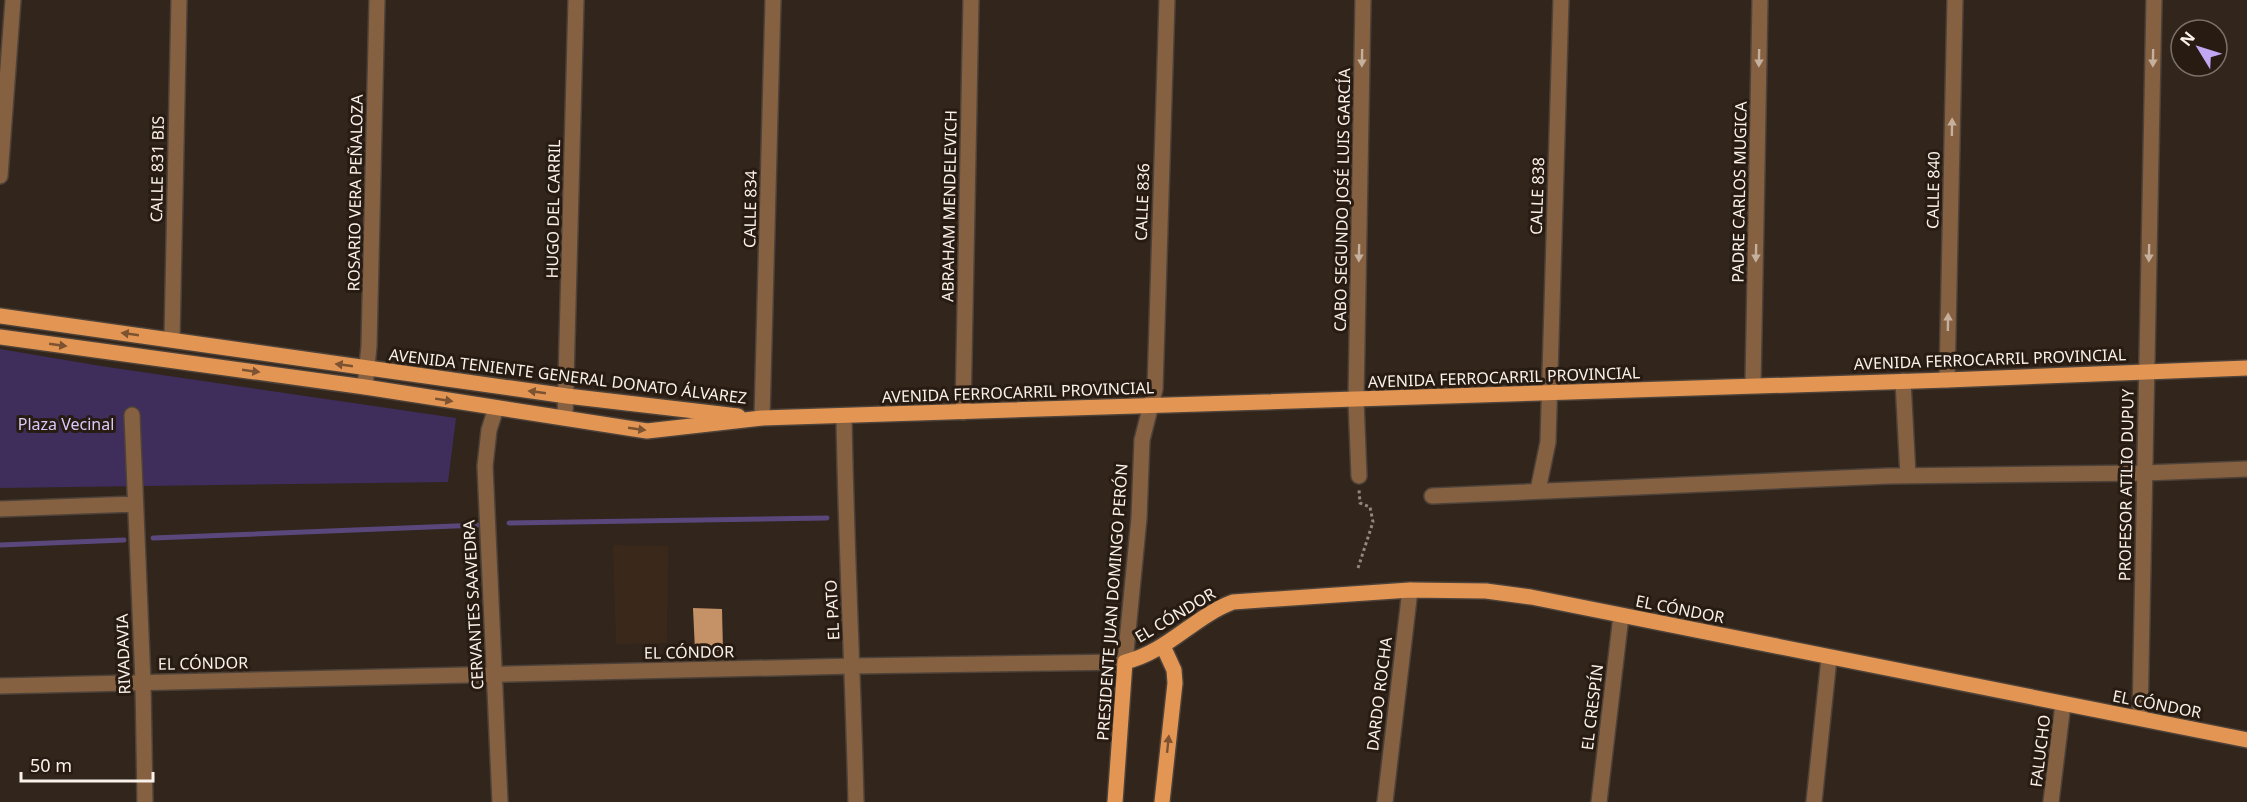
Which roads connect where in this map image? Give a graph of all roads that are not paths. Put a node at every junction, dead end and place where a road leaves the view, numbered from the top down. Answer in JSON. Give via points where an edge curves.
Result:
{"nodes":[{"id":1,"x":13,"y":0,"type":"edge"},
{"id":2,"x":179,"y":0,"type":"edge"},
{"id":3,"x":377,"y":0,"type":"edge"},
{"id":4,"x":576,"y":0,"type":"edge"},
{"id":5,"x":773,"y":0,"type":"edge"},
{"id":6,"x":971,"y":0,"type":"edge"},
{"id":7,"x":1167,"y":0,"type":"edge"},
{"id":8,"x":1364,"y":0,"type":"edge"},
{"id":9,"x":1561,"y":0,"type":"edge"},
{"id":10,"x":1760,"y":0,"type":"edge"},
{"id":11,"x":1955,"y":0,"type":"edge"},
{"id":12,"x":2154,"y":0,"type":"edge"},
{"id":13,"x":0,"y":176,"type":"edge"},
{"id":14,"x":0,"y":316,"type":"edge"},
{"id":15,"x":0,"y":336,"type":"edge"},
{"id":16,"x":172,"y":339,"type":"junction"},
{"id":17,"x":367,"y":368,"type":"junction"},
{"id":18,"x":2247,"y":368,"type":"edge"},
{"id":19,"x":2146,"y":370,"type":"junction"},
{"id":20,"x":1947,"y":380,"type":"junction"},
{"id":21,"x":1903,"y":381,"type":"junction"},
{"id":22,"x":1753,"y":385,"type":"junction"},
{"id":23,"x":365,"y":387,"type":"junction"},
{"id":24,"x":1549,"y":394,"type":"junction"},
{"id":25,"x":567,"y":396,"type":"junction"},
{"id":26,"x":1356,"y":400,"type":"junction"},
{"id":27,"x":1150,"y":406,"type":"junction"},
{"id":28,"x":496,"y":408,"type":"junction"},
{"id":29,"x":963,"y":412,"type":"junction"},
{"id":30,"x":132,"y":415,"type":"dead end"},
{"id":31,"x":844,"y":417,"type":"junction"},
{"id":32,"x":565,"y":418,"type":"junction"},
{"id":33,"x":762,"y":418,"type":"junction"},
{"id":34,"x":2247,"y":469,"type":"edge"},
{"id":35,"x":2144,"y":472,"type":"junction"},
{"id":36,"x":1359,"y":476,"type":"road end"},
{"id":37,"x":1908,"y":476,"type":"junction"},
{"id":38,"x":1538,"y":490,"type":"junction"},
{"id":39,"x":1432,"y":496,"type":"dead end"},
{"id":40,"x":135,"y":504,"type":"junction"},
{"id":41,"x":0,"y":509,"type":"edge"},
{"id":42,"x":1410,"y":590,"type":"junction"},
{"id":43,"x":1621,"y":616,"type":"junction"},
{"id":44,"x":1163,"y":646,"type":"junction"},
{"id":45,"x":1829,"y":658,"type":"junction"},
{"id":46,"x":1125,"y":662,"type":"junction"},
{"id":47,"x":853,"y":666,"type":"junction"},
{"id":48,"x":495,"y":674,"type":"junction"},
{"id":49,"x":143,"y":683,"type":"junction"},
{"id":50,"x":0,"y":686,"type":"edge"},
{"id":51,"x":2063,"y":704,"type":"junction"},
{"id":52,"x":2140,"y":718,"type":"junction"},
{"id":53,"x":2247,"y":740,"type":"edge"},
{"id":54,"x":145,"y":802,"type":"edge"},
{"id":55,"x":500,"y":802,"type":"edge"},
{"id":56,"x":855,"y":802,"type":"edge"},
{"id":57,"x":1115,"y":802,"type":"edge"},
{"id":58,"x":1162,"y":802,"type":"edge"},
{"id":59,"x":1385,"y":802,"type":"edge"},
{"id":60,"x":1599,"y":802,"type":"edge"},
{"id":61,"x":1814,"y":802,"type":"edge"},
{"id":62,"x":2052,"y":802,"type":"edge"}],
"edges":[{"from":1,"to":13,"type":"street"},
{"from":2,"to":16,"type":"street","name":"CALLE 831 BIS"},
{"from":3,"to":17,"type":"street","name":"ROSARIO VERA PEÑALOZA"},
{"from":4,"to":25,"type":"street","name":"HUGO DEL CARRIL"},
{"from":5,"to":33,"type":"street","name":"CALLE 834"},
{"from":6,"to":29,"type":"street","name":"ABRAHAM MENDELEVICH"},
{"from":7,"to":27,"type":"street","name":"CALLE 836","via":[[1155,389]]},
{"from":8,"to":26,"type":"street","name":"CABO SEGUNDO JOSÉ LUIS GARCÍA","one_way":true},
{"from":9,"to":24,"type":"street","name":"CALLE 838"},
{"from":10,"to":22,"type":"street","name":"PADRE CARLOS MUGICA","one_way":true},
{"from":20,"to":11,"type":"street","name":"CALLE 840","one_way":true},
{"from":12,"to":19,"type":"street","name":"PROFESOR ATILIO DUPUY","one_way":true},
{"from":16,"to":14,"type":"main road","name":"AVENIDA TENIENTE GENERAL DONATO ÁLVAREZ","one_way":true},
{"from":15,"to":23,"type":"main road","name":"AVENIDA TENIENTE GENERAL DONATO ÁLVAREZ","one_way":true},
{"from":17,"to":16,"type":"main road","name":"AVENIDA TENIENTE GENERAL DONATO ÁLVAREZ","one_way":true},
{"from":17,"to":23,"type":"street","name":"ROSARIO VERA PEÑALOZA"},
{"from":25,"to":17,"type":"main road","name":"AVENIDA TENIENTE GENERAL DONATO ÁLVAREZ","one_way":true},
{"from":18,"to":19,"type":"main road","name":"AVENIDA FERROCARRIL PROVINCIAL"},
{"from":19,"to":20,"type":"main road","name":"AVENIDA FERROCARRIL PROVINCIAL"},
{"from":19,"to":35,"type":"street","name":"PROFESOR ATILIO DUPUY"},
{"from":20,"to":21,"type":"main road","name":"AVENIDA FERROCARRIL PROVINCIAL"},
{"from":21,"to":22,"type":"main road","name":"AVENIDA FERROCARRIL PROVINCIAL"},
{"from":21,"to":37,"type":"street"},
{"from":22,"to":24,"type":"main road","name":"AVENIDA FERROCARRIL PROVINCIAL"},
{"from":23,"to":28,"type":"main road","name":"AVENIDA TENIENTE GENERAL DONATO ÁLVAREZ","one_way":true},
{"from":24,"to":26,"type":"main road","name":"AVENIDA FERROCARRIL PROVINCIAL"},
{"from":24,"to":38,"type":"street","name":"CALLE 838","via":[[1548,442]]},
{"from":25,"to":32,"type":"street","name":"HUGO DEL CARRIL"},
{"from":25,"to":33,"type":"main road","name":"AVENIDA TENIENTE GENERAL DONATO ÁLVAREZ"},
{"from":26,"to":27,"type":"main road","name":"AVENIDA FERROCARRIL PROVINCIAL"},
{"from":26,"to":36,"type":"street","name":"CABO SEGUNDO JOSÉ LUIS GARCÍA"},
{"from":27,"to":29,"type":"main road","name":"AVENIDA FERROCARRIL PROVINCIAL"},
{"from":27,"to":46,"type":"street","name":"PRESIDENTE JUAN DOMINGO PERÓN","via":[[1142,440]]},
{"from":28,"to":32,"type":"main road","name":"AVENIDA TENIENTE GENERAL DONATO ÁLVAREZ"},
{"from":28,"to":48,"type":"street","name":"CERVANTES SAAVEDRA","via":[[484,466]]},
{"from":29,"to":31,"type":"main road","name":"AVENIDA FERROCARRIL PROVINCIAL"},
{"from":30,"to":40,"type":"street","name":"RIVADAVIA"},
{"from":31,"to":33,"type":"main road","name":"AVENIDA FERROCARRIL PROVINCIAL"},
{"from":31,"to":47,"type":"street","name":"EL PATO"},
{"from":32,"to":33,"type":"main road","name":"AVENIDA TENIENTE GENERAL DONATO ÁLVAREZ","one_way":true,"via":[[647,431]]},
{"from":34,"to":35,"type":"street"},
{"from":35,"to":37,"type":"street"},
{"from":35,"to":52,"type":"street","name":"PROFESOR ATILIO DUPUY"},
{"from":37,"to":38,"type":"street"},
{"from":38,"to":39,"type":"street"},
{"from":40,"to":41,"type":"street"},
{"from":40,"to":49,"type":"street","name":"RIVADAVIA"},
{"from":42,"to":43,"type":"main road","name":"EL CÓNDOR","via":[[1486,591]]},
{"from":42,"to":44,"type":"main road","name":"EL CÓNDOR","via":[[1233,602],[1219,607]]},
{"from":42,"to":59,"type":"street","name":"DARDO ROCHA"},
{"from":43,"to":45,"type":"main road","name":"EL CÓNDOR"},
{"from":43,"to":60,"type":"street","name":"EL CRESPÍN"},
{"from":44,"to":46,"type":"main road","name":"EL CÓNDOR","via":[[1152,654]]},
{"from":58,"to":44,"type":"main road","one_way":true,"via":[[1175,683],[1174,670]]},
{"from":45,"to":51,"type":"main road","name":"EL CÓNDOR"},
{"from":45,"to":61,"type":"street"},
{"from":46,"to":47,"type":"street","name":"EL CÓNDOR"},
{"from":46,"to":57,"type":"main road","name":"PRESIDENTE JUAN DOMINGO PERÓN"},
{"from":47,"to":48,"type":"street","name":"EL CÓNDOR"},
{"from":47,"to":56,"type":"street","name":"EL PATO"},
{"from":48,"to":49,"type":"street","name":"EL CÓNDOR"},
{"from":48,"to":55,"type":"street","name":"CERVANTES SAAVEDRA"},
{"from":49,"to":50,"type":"street","name":"EL CÓNDOR"},
{"from":49,"to":54,"type":"street","name":"RIVADAVIA"},
{"from":51,"to":52,"type":"main road","name":"EL CÓNDOR"},
{"from":51,"to":62,"type":"street","name":"FALUCHO"},
{"from":52,"to":53,"type":"main road","name":"EL CÓNDOR"}]}
